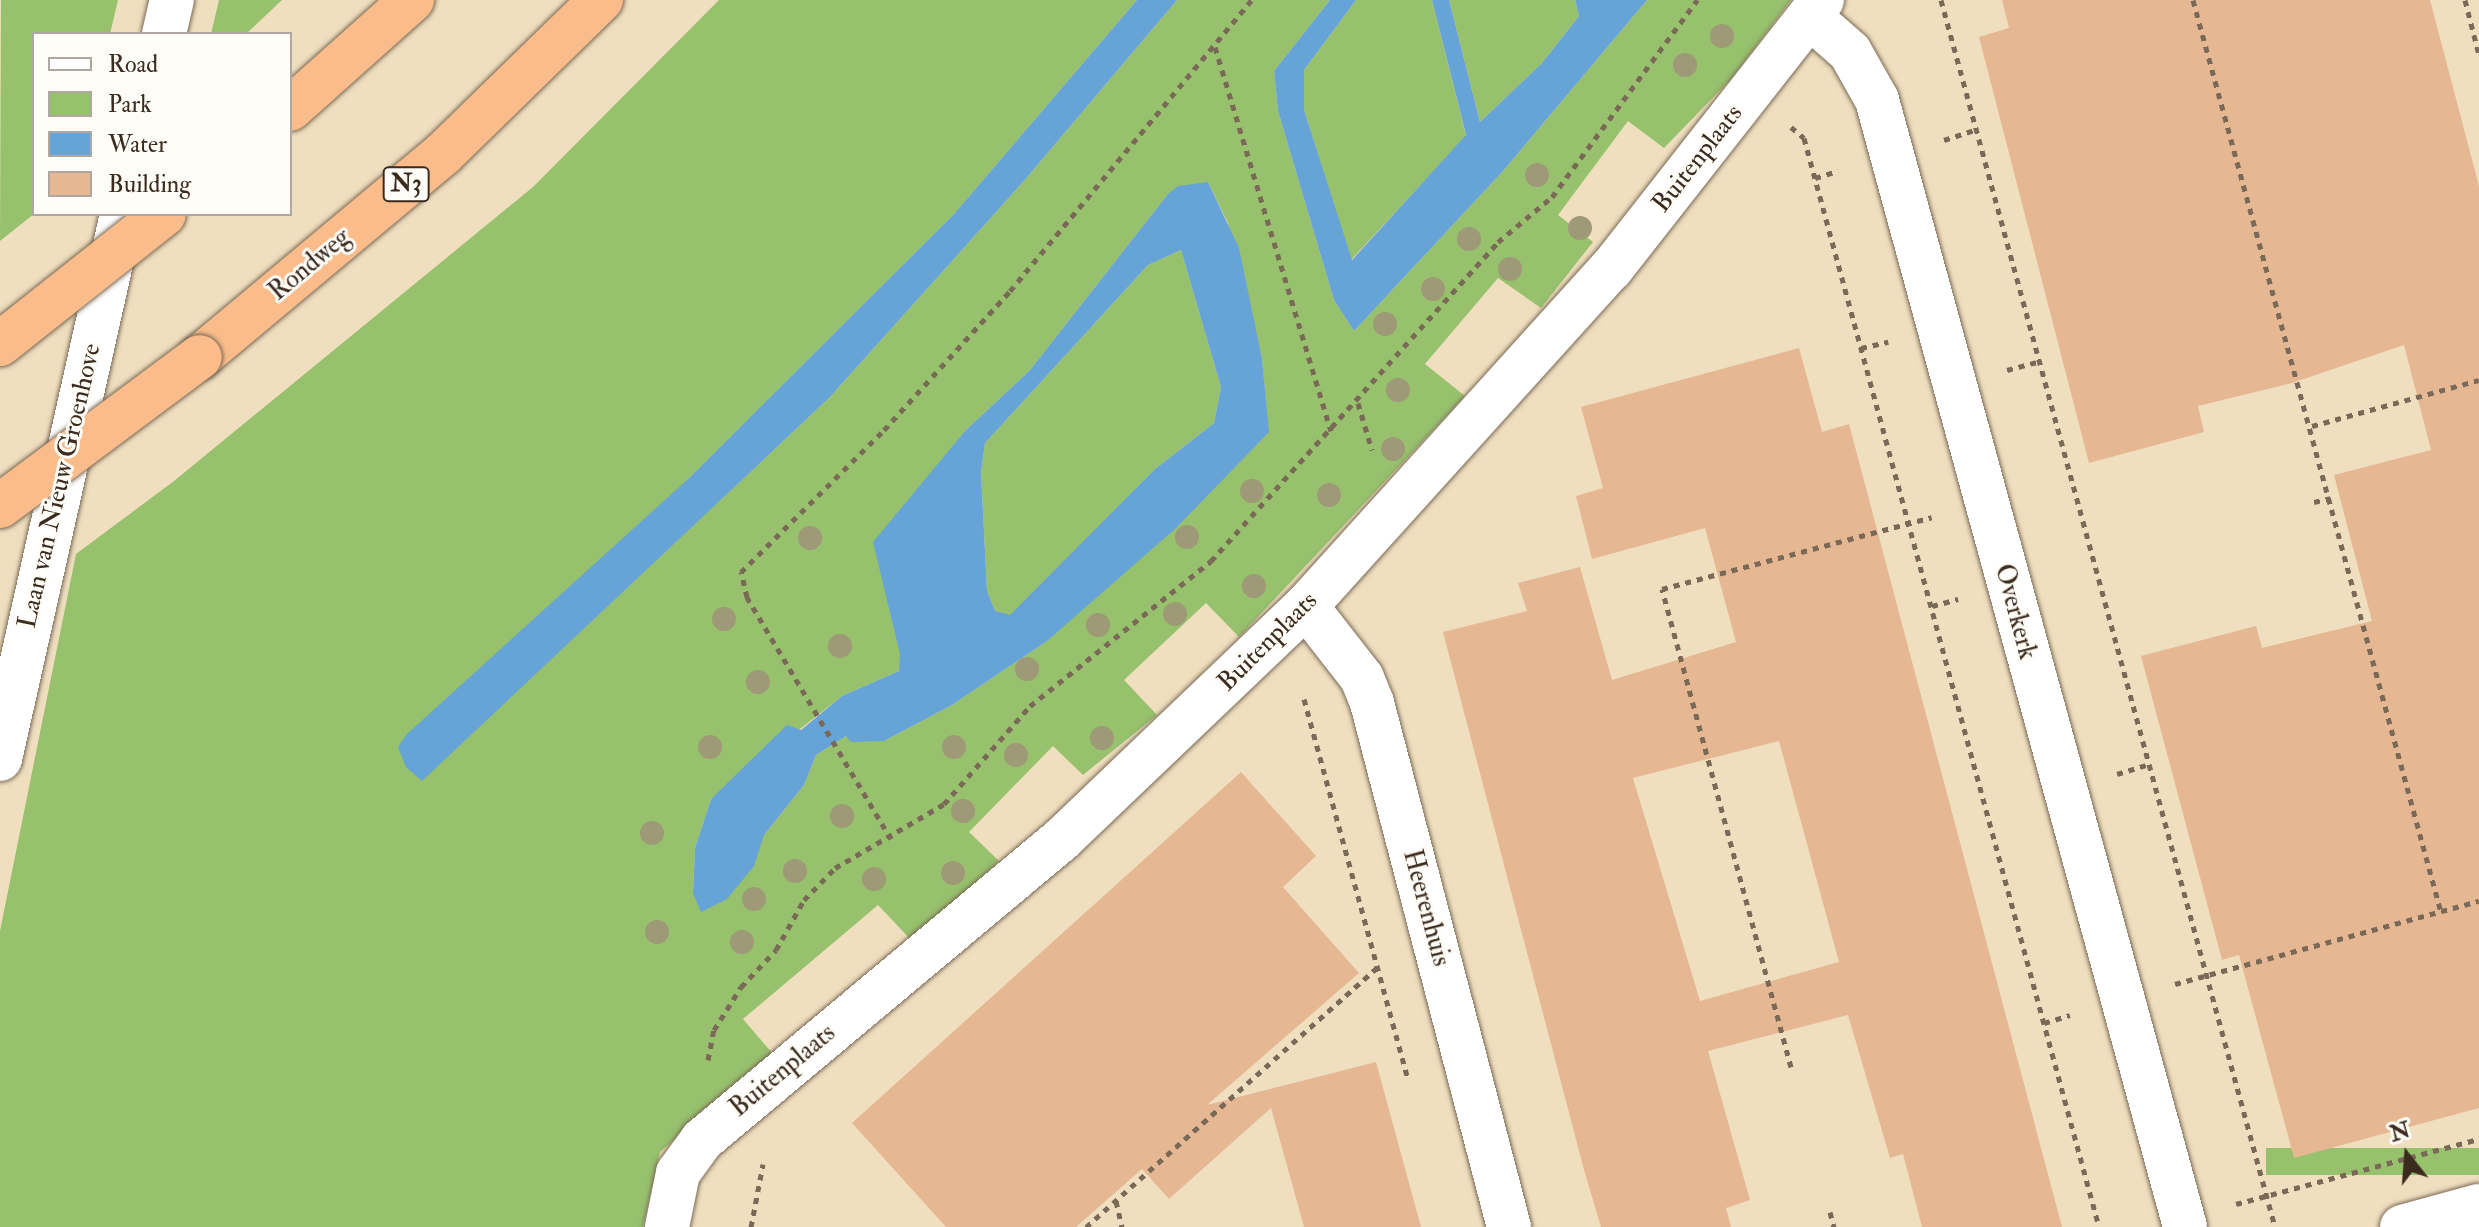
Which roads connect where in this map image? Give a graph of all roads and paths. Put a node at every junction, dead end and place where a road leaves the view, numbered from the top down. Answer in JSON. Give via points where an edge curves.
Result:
{"nodes":[{"id":1,"x":172,"y":0,"type":"edge"},
{"id":2,"x":412,"y":0,"type":"edge"},
{"id":3,"x":601,"y":0,"type":"edge"},
{"id":4,"x":1252,"y":0,"type":"edge"},
{"id":5,"x":1697,"y":0,"type":"edge"},
{"id":6,"x":1941,"y":0,"type":"edge"},
{"id":7,"x":2193,"y":0,"type":"edge"},
{"id":8,"x":2465,"y":0,"type":"edge"},
{"id":9,"x":1816,"y":8,"type":"edge"},
{"id":10,"x":164,"y":32,"type":"edge"},
{"id":11,"x":1214,"y":46,"type":"junction"},
{"id":12,"x":2479,"y":55,"type":"edge"},
{"id":13,"x":1750,"y":94,"type":"junction"},
{"id":14,"x":292,"y":107,"type":"edge"},
{"id":15,"x":122,"y":216,"type":"edge"},
{"id":16,"x":161,"y":216,"type":"edge"},
{"id":17,"x":0,"y":344,"type":"edge"},
{"id":18,"x":2479,"y":380,"type":"edge"},
{"id":19,"x":2312,"y":426,"type":"junction"},
{"id":20,"x":1332,"y":432,"type":"junction"},
{"id":21,"x":2331,"y":498,"type":"junction"},
{"id":22,"x":2314,"y":502,"type":"dead end"},
{"id":23,"x":0,"y":506,"type":"edge"},
{"id":24,"x":1909,"y":523,"type":"junction"},
{"id":25,"x":1306,"y":606,"type":"junction"},
{"id":26,"x":1267,"y":644,"type":"junction"},
{"id":27,"x":0,"y":759,"type":"edge"},
{"id":28,"x":891,"y":839,"type":"junction"},
{"id":29,"x":2479,"y":901,"type":"edge"},
{"id":30,"x":2441,"y":912,"type":"junction"},
{"id":31,"x":1436,"y":945,"type":"junction"},
{"id":32,"x":1378,"y":967,"type":"junction"},
{"id":33,"x":2203,"y":975,"type":"junction"},
{"id":34,"x":2123,"y":999,"type":"junction"},
{"id":35,"x":1791,"y":1067,"type":"dead end"},
{"id":36,"x":1411,"y":1089,"type":"dead end"},
{"id":37,"x":743,"y":1105,"type":"junction"},
{"id":38,"x":2479,"y":1139,"type":"edge"},
{"id":39,"x":2266,"y":1196,"type":"junction"},
{"id":40,"x":1116,"y":1200,"type":"junction"},
{"id":41,"x":2479,"y":1206,"type":"edge"},
{"id":42,"x":1830,"y":1212,"type":"dead end"},
{"id":43,"x":2183,"y":1223,"type":"edge"},
{"id":44,"x":667,"y":1227,"type":"edge"},
{"id":45,"x":1086,"y":1227,"type":"edge"},
{"id":46,"x":1122,"y":1227,"type":"edge"},
{"id":47,"x":1509,"y":1227,"type":"edge"},
{"id":48,"x":1834,"y":1227,"type":"edge"},
{"id":49,"x":2099,"y":1227,"type":"edge"},
{"id":50,"x":2275,"y":1227,"type":"edge"},
{"id":51,"x":2402,"y":1227,"type":"edge"}],
"edges":[{"from":1,"to":10,"type":"street"},
{"from":2,"to":14,"type":"highway"},
{"from":3,"to":23,"type":"highway","name":"Rondweg","number":"N3","bridge":true,"via":[[443,154],[200,357]]},
{"from":4,"to":11,"type":"path"},
{"from":5,"to":20,"type":"path","via":[[1552,197],[1498,242]]},
{"from":6,"to":33,"type":"path"},
{"from":7,"to":19,"type":"path"},
{"from":8,"to":12,"type":"path"},
{"from":9,"to":13,"type":"street","name":"Buitenplaats"},
{"from":9,"to":34,"type":"street","name":"Overkerk","via":[[1850,52],[1877,100]]},
{"from":11,"to":20,"type":"path"},
{"from":11,"to":28,"type":"path","via":[[1000,302],[884,430],[741,572],[747,597],[812,713]]},
{"from":13,"to":24,"type":"path","via":[[1804,138]]},
{"from":13,"to":25,"type":"street","name":"Buitenplaats","via":[[1611,269]]},
{"from":15,"to":27,"type":"street","name":"Laan van Nieuw Groenhove"},
{"from":16,"to":17,"type":"highway","bridge":true},
{"from":18,"to":19,"type":"path"},
{"from":19,"to":21,"type":"path"},
{"from":20,"to":28,"type":"path","via":[[1211,561],[1030,706],[944,804]]},
{"from":21,"to":22,"type":"path"},
{"from":21,"to":30,"type":"path"},
{"from":24,"to":35,"type":"path","via":[[1662,589]]},
{"from":24,"to":49,"type":"path"},
{"from":25,"to":26,"type":"street","name":"Buitenplaats"},
{"from":25,"to":31,"type":"street","name":"Heerenhuis","via":[[1362,678],[1372,703]]},
{"from":26,"to":32,"type":"path","via":[[1300,686]]},
{"from":26,"to":37,"type":"street","name":"Buitenplaats","via":[[1062,839]]},
{"from":28,"to":37,"type":"path","via":[[835,868],[804,900],[776,950],[741,987],[714,1030],[707,1058],[713,1077]]},
{"from":29,"to":30,"type":"path"},
{"from":30,"to":33,"type":"path"},
{"from":31,"to":32,"type":"path","via":[[1387,957]]},
{"from":31,"to":47,"type":"street","name":"Heerenhuis"},
{"from":32,"to":36,"type":"path"},
{"from":32,"to":40,"type":"path"},
{"from":33,"to":34,"type":"path"},
{"from":33,"to":39,"type":"path"},
{"from":34,"to":43,"type":"street","name":"Overkerk"},
{"from":37,"to":44,"type":"street","name":"Buitenplaats","via":[[702,1140],[678,1173]]},
{"from":38,"to":39,"type":"path"},
{"from":39,"to":43,"type":"path"},
{"from":39,"to":50,"type":"path"},
{"from":40,"to":45,"type":"path"},
{"from":40,"to":46,"type":"path"},
{"from":41,"to":51,"type":"street"},
{"from":42,"to":48,"type":"path"}]}
